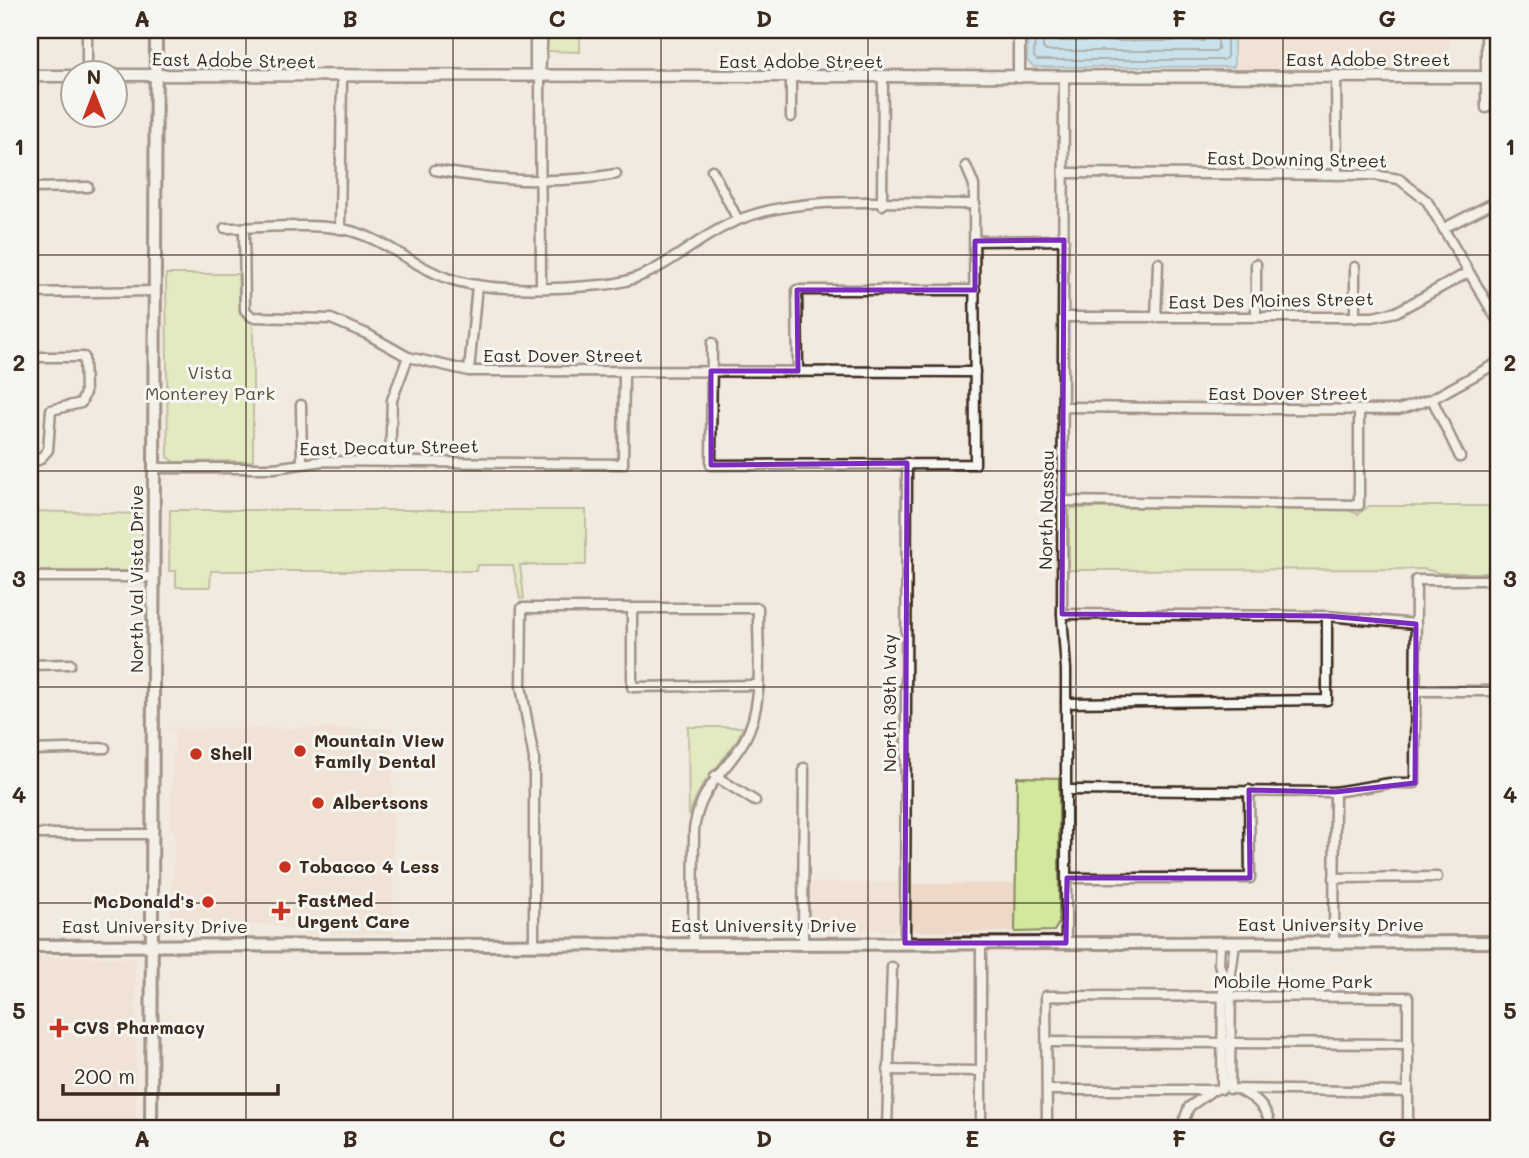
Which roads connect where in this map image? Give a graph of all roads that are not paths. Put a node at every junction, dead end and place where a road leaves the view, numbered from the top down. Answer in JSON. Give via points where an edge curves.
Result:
{"nodes":[{"id":1,"x":87,"y":30,"type":"edge"},
{"id":2,"x":156,"y":30,"type":"edge"},
{"id":3,"x":1020,"y":30,"type":"edge"},
{"id":4,"x":1486,"y":30,"type":"edge"},
{"id":5,"x":539,"y":32,"type":"edge"},
{"id":6,"x":87,"y":60,"type":"edge"},
{"id":7,"x":130,"y":75,"type":"edge"},
{"id":8,"x":1336,"y":75,"type":"junction"},
{"id":9,"x":30,"y":76,"type":"edge"},
{"id":10,"x":60,"y":76,"type":"edge"},
{"id":11,"x":156,"y":76,"type":"junction"},
{"id":12,"x":1486,"y":76,"type":"junction"},
{"id":13,"x":540,"y":77,"type":"junction"},
{"id":14,"x":1019,"y":77,"type":"junction"},
{"id":15,"x":1064,"y":77,"type":"junction"},
{"id":16,"x":1499,"y":77,"type":"edge"},
{"id":17,"x":342,"y":78,"type":"junction"},
{"id":18,"x":791,"y":78,"type":"junction"},
{"id":19,"x":883,"y":78,"type":"junction"},
{"id":20,"x":1486,"y":108,"type":"dead end"},
{"id":21,"x":791,"y":117,"type":"dead end"},
{"id":22,"x":966,"y":166,"type":"dead end"},
{"id":23,"x":435,"y":170,"type":"dead end"},
{"id":24,"x":712,"y":170,"type":"dead end"},
{"id":25,"x":1064,"y":173,"type":"junction"},
{"id":26,"x":617,"y":174,"type":"dead end"},
{"id":27,"x":1337,"y":175,"type":"junction"},
{"id":28,"x":540,"y":181,"type":"junction"},
{"id":29,"x":88,"y":187,"type":"dead end"},
{"id":30,"x":30,"y":188,"type":"edge"},
{"id":31,"x":1499,"y":200,"type":"edge"},
{"id":32,"x":975,"y":204,"type":"junction"},
{"id":33,"x":882,"y":205,"type":"junction"},
{"id":34,"x":738,"y":220,"type":"junction"},
{"id":35,"x":225,"y":228,"type":"dead end"},
{"id":36,"x":244,"y":228,"type":"junction"},
{"id":37,"x":1444,"y":228,"type":"junction"},
{"id":38,"x":340,"y":229,"type":"junction"},
{"id":39,"x":1064,"y":240,"type":"junction"},
{"id":40,"x":975,"y":241,"type":"junction"},
{"id":41,"x":1158,"y":263,"type":"dead end"},
{"id":42,"x":1256,"y":264,"type":"dead end"},
{"id":43,"x":1354,"y":267,"type":"dead end"},
{"id":44,"x":1467,"y":273,"type":"junction"},
{"id":45,"x":477,"y":285,"type":"junction"},
{"id":46,"x":541,"y":287,"type":"junction"},
{"id":47,"x":975,"y":290,"type":"junction"},
{"id":48,"x":155,"y":291,"type":"junction"},
{"id":49,"x":31,"y":293,"type":"edge"},
{"id":50,"x":1495,"y":306,"type":"edge"},
{"id":51,"x":1064,"y":317,"type":"junction"},
{"id":52,"x":1256,"y":317,"type":"junction"},
{"id":53,"x":1156,"y":318,"type":"junction"},
{"id":54,"x":1355,"y":318,"type":"junction"},
{"id":55,"x":1499,"y":323,"type":"edge"},
{"id":56,"x":712,"y":343,"type":"dead end"},
{"id":57,"x":31,"y":357,"type":"edge"},
{"id":58,"x":408,"y":357,"type":"junction"},
{"id":59,"x":1499,"y":362,"type":"edge"},
{"id":60,"x":469,"y":371,"type":"junction"},
{"id":61,"x":711,"y":371,"type":"junction"},
{"id":62,"x":798,"y":371,"type":"junction"},
{"id":63,"x":975,"y":372,"type":"junction"},
{"id":64,"x":624,"y":373,"type":"junction"},
{"id":65,"x":1432,"y":400,"type":"junction"},
{"id":66,"x":301,"y":405,"type":"dead end"},
{"id":67,"x":1064,"y":407,"type":"junction"},
{"id":68,"x":1359,"y":411,"type":"junction"},
{"id":69,"x":1460,"y":457,"type":"dead end"},
{"id":70,"x":30,"y":460,"type":"edge"},
{"id":71,"x":390,"y":462,"type":"junction"},
{"id":72,"x":302,"y":463,"type":"junction"},
{"id":73,"x":906,"y":463,"type":"junction"},
{"id":74,"x":155,"y":468,"type":"junction"},
{"id":75,"x":1062,"y":501,"type":"junction"},
{"id":76,"x":30,"y":577,"type":"edge"},
{"id":77,"x":154,"y":577,"type":"junction"},
{"id":78,"x":1499,"y":580,"type":"edge"},
{"id":79,"x":632,"y":608,"type":"junction"},
{"id":80,"x":1062,"y":614,"type":"junction"},
{"id":81,"x":1328,"y":616,"type":"junction"},
{"id":82,"x":1416,"y":624,"type":"junction"},
{"id":83,"x":70,"y":664,"type":"dead end"},
{"id":84,"x":30,"y":665,"type":"edge"},
{"id":85,"x":757,"y":685,"type":"junction"},
{"id":86,"x":1416,"y":691,"type":"junction"},
{"id":87,"x":1499,"y":691,"type":"edge"},
{"id":88,"x":1066,"y":703,"type":"junction"},
{"id":89,"x":105,"y":748,"type":"dead end"},
{"id":90,"x":30,"y":750,"type":"edge"},
{"id":91,"x":804,"y":768,"type":"dead end"},
{"id":92,"x":715,"y":776,"type":"junction"},
{"id":93,"x":1066,"y":790,"type":"junction"},
{"id":94,"x":1249,"y":790,"type":"junction"},
{"id":95,"x":1335,"y":792,"type":"junction"},
{"id":96,"x":755,"y":801,"type":"dead end"},
{"id":97,"x":30,"y":834,"type":"edge"},
{"id":98,"x":153,"y":834,"type":"junction"},
{"id":99,"x":1437,"y":877,"type":"dead end"},
{"id":100,"x":1066,"y":878,"type":"junction"},
{"id":101,"x":1334,"y":878,"type":"junction"},
{"id":102,"x":1499,"y":942,"type":"edge"},
{"id":103,"x":905,"y":943,"type":"junction"},
{"id":104,"x":981,"y":943,"type":"junction"},
{"id":105,"x":1066,"y":943,"type":"junction"},
{"id":106,"x":1220,"y":943,"type":"junction"},
{"id":107,"x":1235,"y":943,"type":"junction"},
{"id":108,"x":1334,"y":943,"type":"junction"},
{"id":109,"x":534,"y":944,"type":"junction"},
{"id":110,"x":693,"y":944,"type":"junction"},
{"id":111,"x":803,"y":944,"type":"junction"},
{"id":112,"x":153,"y":945,"type":"junction"},
{"id":113,"x":30,"y":946,"type":"edge"},
{"id":114,"x":892,"y":967,"type":"dead end"},
{"id":115,"x":1227,"y":998,"type":"junction"},
{"id":116,"x":1048,"y":1042,"type":"junction"},
{"id":117,"x":1227,"y":1043,"type":"junction"},
{"id":118,"x":1409,"y":1044,"type":"junction"},
{"id":119,"x":888,"y":1070,"type":"junction"},
{"id":120,"x":981,"y":1071,"type":"junction"},
{"id":121,"x":1222,"y":1089,"type":"junction"},
{"id":122,"x":1048,"y":1090,"type":"junction"},
{"id":123,"x":1408,"y":1092,"type":"junction"},
{"id":124,"x":151,"y":1128,"type":"edge"},
{"id":125,"x":887,"y":1128,"type":"edge"},
{"id":126,"x":982,"y":1128,"type":"edge"},
{"id":127,"x":1047,"y":1128,"type":"edge"},
{"id":128,"x":1181,"y":1128,"type":"edge"},
{"id":129,"x":1271,"y":1128,"type":"edge"},
{"id":130,"x":1408,"y":1128,"type":"edge"}],
"edges":[{"from":1,"to":6,"type":"street"},
{"from":2,"to":11,"type":"main road","name":"North Val Vista Drive"},
{"from":3,"to":14,"type":"street"},
{"from":4,"to":12,"type":"street"},
{"from":5,"to":13,"type":"street"},
{"from":7,"to":11,"type":"street","name":"East Adobe Street"},
{"from":8,"to":12,"type":"street","name":"East Adobe Street"},
{"from":8,"to":15,"type":"street","name":"East Adobe Street"},
{"from":8,"to":27,"type":"street"},
{"from":9,"to":10,"type":"street"},
{"from":11,"to":17,"type":"street","name":"East Adobe Street"},
{"from":11,"to":48,"type":"main road","name":"North Val Vista Drive"},
{"from":12,"to":16,"type":"street","name":"East Adobe Street"},
{"from":12,"to":20,"type":"street"},
{"from":13,"to":17,"type":"street","name":"East Adobe Street"},
{"from":13,"to":18,"type":"street","name":"East Adobe Street"},
{"from":13,"to":28,"type":"street"},
{"from":14,"to":15,"type":"street","name":"East Adobe Street"},
{"from":14,"to":19,"type":"street","name":"East Adobe Street"},
{"from":15,"to":25,"type":"street","name":"North Nassau"},
{"from":17,"to":38,"type":"street"},
{"from":18,"to":19,"type":"street","name":"East Adobe Street"},
{"from":18,"to":21,"type":"street"},
{"from":19,"to":33,"type":"street"},
{"from":22,"to":32,"type":"street"},
{"from":23,"to":28,"type":"street","via":[[487,179]]},
{"from":24,"to":34,"type":"street"},
{"from":25,"to":27,"type":"street","name":"East Downing Street"},
{"from":25,"to":39,"type":"street","name":"North Nassau"},
{"from":26,"to":28,"type":"street"},
{"from":27,"to":37,"type":"street","name":"East Downing Street","via":[[1399,179],[1427,201]]},
{"from":28,"to":46,"type":"street"},
{"from":29,"to":30,"type":"street"},
{"from":31,"to":37,"type":"street"},
{"from":32,"to":33,"type":"street"},
{"from":32,"to":40,"type":"street"},
{"from":33,"to":34,"type":"street","via":[[797,203]]},
{"from":34,"to":46,"type":"street","via":[[639,278]]},
{"from":35,"to":36,"type":"street"},
{"from":36,"to":38,"type":"street"},
{"from":36,"to":58,"type":"street","name":"East Dover Street","via":[[245,310],[252,317],[331,320]]},
{"from":37,"to":44,"type":"street","name":"East Downing Street"},
{"from":38,"to":45,"type":"street","via":[[370,236],[449,279]]},
{"from":39,"to":40,"type":"street"},
{"from":39,"to":51,"type":"street","name":"North Nassau"},
{"from":40,"to":47,"type":"street"},
{"from":41,"to":53,"type":"street"},
{"from":42,"to":52,"type":"street"},
{"from":43,"to":54,"type":"street"},
{"from":44,"to":50,"type":"street","name":"East Downing Street"},
{"from":44,"to":54,"type":"street","name":"East Des Moines Street","via":[[1396,312]]},
{"from":45,"to":46,"type":"street"},
{"from":45,"to":60,"type":"street"},
{"from":47,"to":62,"type":"street","via":[[797,290]]},
{"from":47,"to":63,"type":"street"},
{"from":48,"to":49,"type":"street"},
{"from":48,"to":74,"type":"main road","name":"North Val Vista Drive"},
{"from":49,"to":57,"type":"street"},
{"from":50,"to":55,"type":"street","name":"East Downing Street"},
{"from":51,"to":53,"type":"street","name":"East Des Moines Street"},
{"from":51,"to":67,"type":"street","name":"North Nassau"},
{"from":52,"to":53,"type":"street","name":"East Des Moines Street"},
{"from":52,"to":54,"type":"street","name":"East Des Moines Street"},
{"from":56,"to":61,"type":"street"},
{"from":57,"to":70,"type":"street","via":[[84,357],[85,393],[81,403],[51,410],[45,456]]},
{"from":58,"to":60,"type":"street","name":"East Dover Street"},
{"from":58,"to":71,"type":"street","via":[[392,400]]},
{"from":59,"to":65,"type":"street","name":"East Dover Street"},
{"from":60,"to":64,"type":"street","name":"East Dover Street"},
{"from":61,"to":62,"type":"street","name":"East Dover Street"},
{"from":61,"to":64,"type":"street","name":"East Dover Street"},
{"from":61,"to":73,"type":"street","via":[[711,465]]},
{"from":62,"to":63,"type":"street","name":"East Dover Street"},
{"from":63,"to":73,"type":"street","via":[[975,464]]},
{"from":64,"to":71,"type":"street","name":"East Decatur Street","via":[[623,464]]},
{"from":65,"to":68,"type":"street","name":"East Dover Street","via":[[1398,410]]},
{"from":65,"to":69,"type":"street"},
{"from":66,"to":72,"type":"street"},
{"from":67,"to":68,"type":"street","name":"East Dover Street"},
{"from":67,"to":75,"type":"street","name":"North Nassau"},
{"from":68,"to":75,"type":"street","via":[[1359,505]]},
{"from":71,"to":72,"type":"street","name":"East Decatur Street"},
{"from":72,"to":74,"type":"street","name":"East Decatur Street","via":[[274,468]]},
{"from":73,"to":103,"type":"street","name":"North 39th Way"},
{"from":74,"to":77,"type":"main road","name":"North Val Vista Drive"},
{"from":75,"to":80,"type":"street","name":"North Nassau"},
{"from":76,"to":77,"type":"street"},
{"from":77,"to":98,"type":"main road","name":"North Val Vista Drive"},
{"from":78,"to":82,"type":"street","via":[[1416,580]]},
{"from":79,"to":85,"type":"street","via":[[758,608]]},
{"from":79,"to":85,"type":"street","via":[[632,687]]},
{"from":79,"to":109,"type":"street","via":[[522,608],[522,685],[534,759]]},
{"from":80,"to":81,"type":"street"},
{"from":80,"to":88,"type":"street","name":"North Nassau"},
{"from":81,"to":82,"type":"street"},
{"from":81,"to":88,"type":"street","via":[[1327,700]]},
{"from":82,"to":86,"type":"street"},
{"from":83,"to":84,"type":"street"},
{"from":85,"to":92,"type":"street","via":[[754,717],[743,742]]},
{"from":86,"to":87,"type":"street"},
{"from":86,"to":95,"type":"street","via":[[1416,783]]},
{"from":88,"to":93,"type":"street","name":"North Nassau"},
{"from":89,"to":90,"type":"street"},
{"from":91,"to":111,"type":"street"},
{"from":92,"to":96,"type":"street"},
{"from":92,"to":110,"type":"street","via":[[697,810],[694,829]]},
{"from":93,"to":94,"type":"street"},
{"from":93,"to":100,"type":"street","name":"North Nassau"},
{"from":94,"to":95,"type":"street"},
{"from":94,"to":100,"type":"street","via":[[1250,878]]},
{"from":95,"to":101,"type":"street"},
{"from":97,"to":98,"type":"street"},
{"from":98,"to":112,"type":"main road","name":"North Val Vista Drive"},
{"from":99,"to":101,"type":"street"},
{"from":100,"to":105,"type":"street","name":"North Nassau"},
{"from":101,"to":108,"type":"street"},
{"from":102,"to":108,"type":"main road","name":"East University Drive"},
{"from":103,"to":104,"type":"main road","name":"East University Drive"},
{"from":103,"to":111,"type":"main road","name":"East University Drive"},
{"from":104,"to":105,"type":"main road","name":"East University Drive"},
{"from":104,"to":120,"type":"street"},
{"from":105,"to":106,"type":"main road","name":"East University Drive"},
{"from":106,"to":107,"type":"main road","name":"East University Drive"},
{"from":106,"to":115,"type":"street"},
{"from":107,"to":108,"type":"main road","name":"East University Drive"},
{"from":107,"to":115,"type":"street"},
{"from":109,"to":110,"type":"main road","name":"East University Drive"},
{"from":109,"to":112,"type":"main road","name":"East University Drive"},
{"from":110,"to":111,"type":"main road","name":"East University Drive"},
{"from":112,"to":113,"type":"main road","name":"East University Drive"},
{"from":112,"to":124,"type":"main road","name":"North Val Vista Drive"},
{"from":114,"to":119,"type":"street"},
{"from":115,"to":116,"type":"street","name":"Mobile Home Park","via":[[1046,996]]},
{"from":115,"to":117,"type":"street"},
{"from":115,"to":118,"type":"street","name":"Mobile Home Park","via":[[1408,997]]},
{"from":116,"to":117,"type":"street"},
{"from":116,"to":122,"type":"street"},
{"from":117,"to":118,"type":"street"},
{"from":117,"to":121,"type":"street"},
{"from":118,"to":123,"type":"street","name":"Mobile Home Park"},
{"from":119,"to":120,"type":"street"},
{"from":119,"to":125,"type":"street"},
{"from":120,"to":126,"type":"street"},
{"from":121,"to":122,"type":"street"},
{"from":121,"to":123,"type":"street"},
{"from":121,"to":128,"type":"street","via":[[1200,1096],[1189,1107]]},
{"from":121,"to":129,"type":"street","via":[[1254,1098],[1264,1108]]},
{"from":122,"to":127,"type":"street"},
{"from":123,"to":130,"type":"street","name":"Mobile Home Park"}]}
